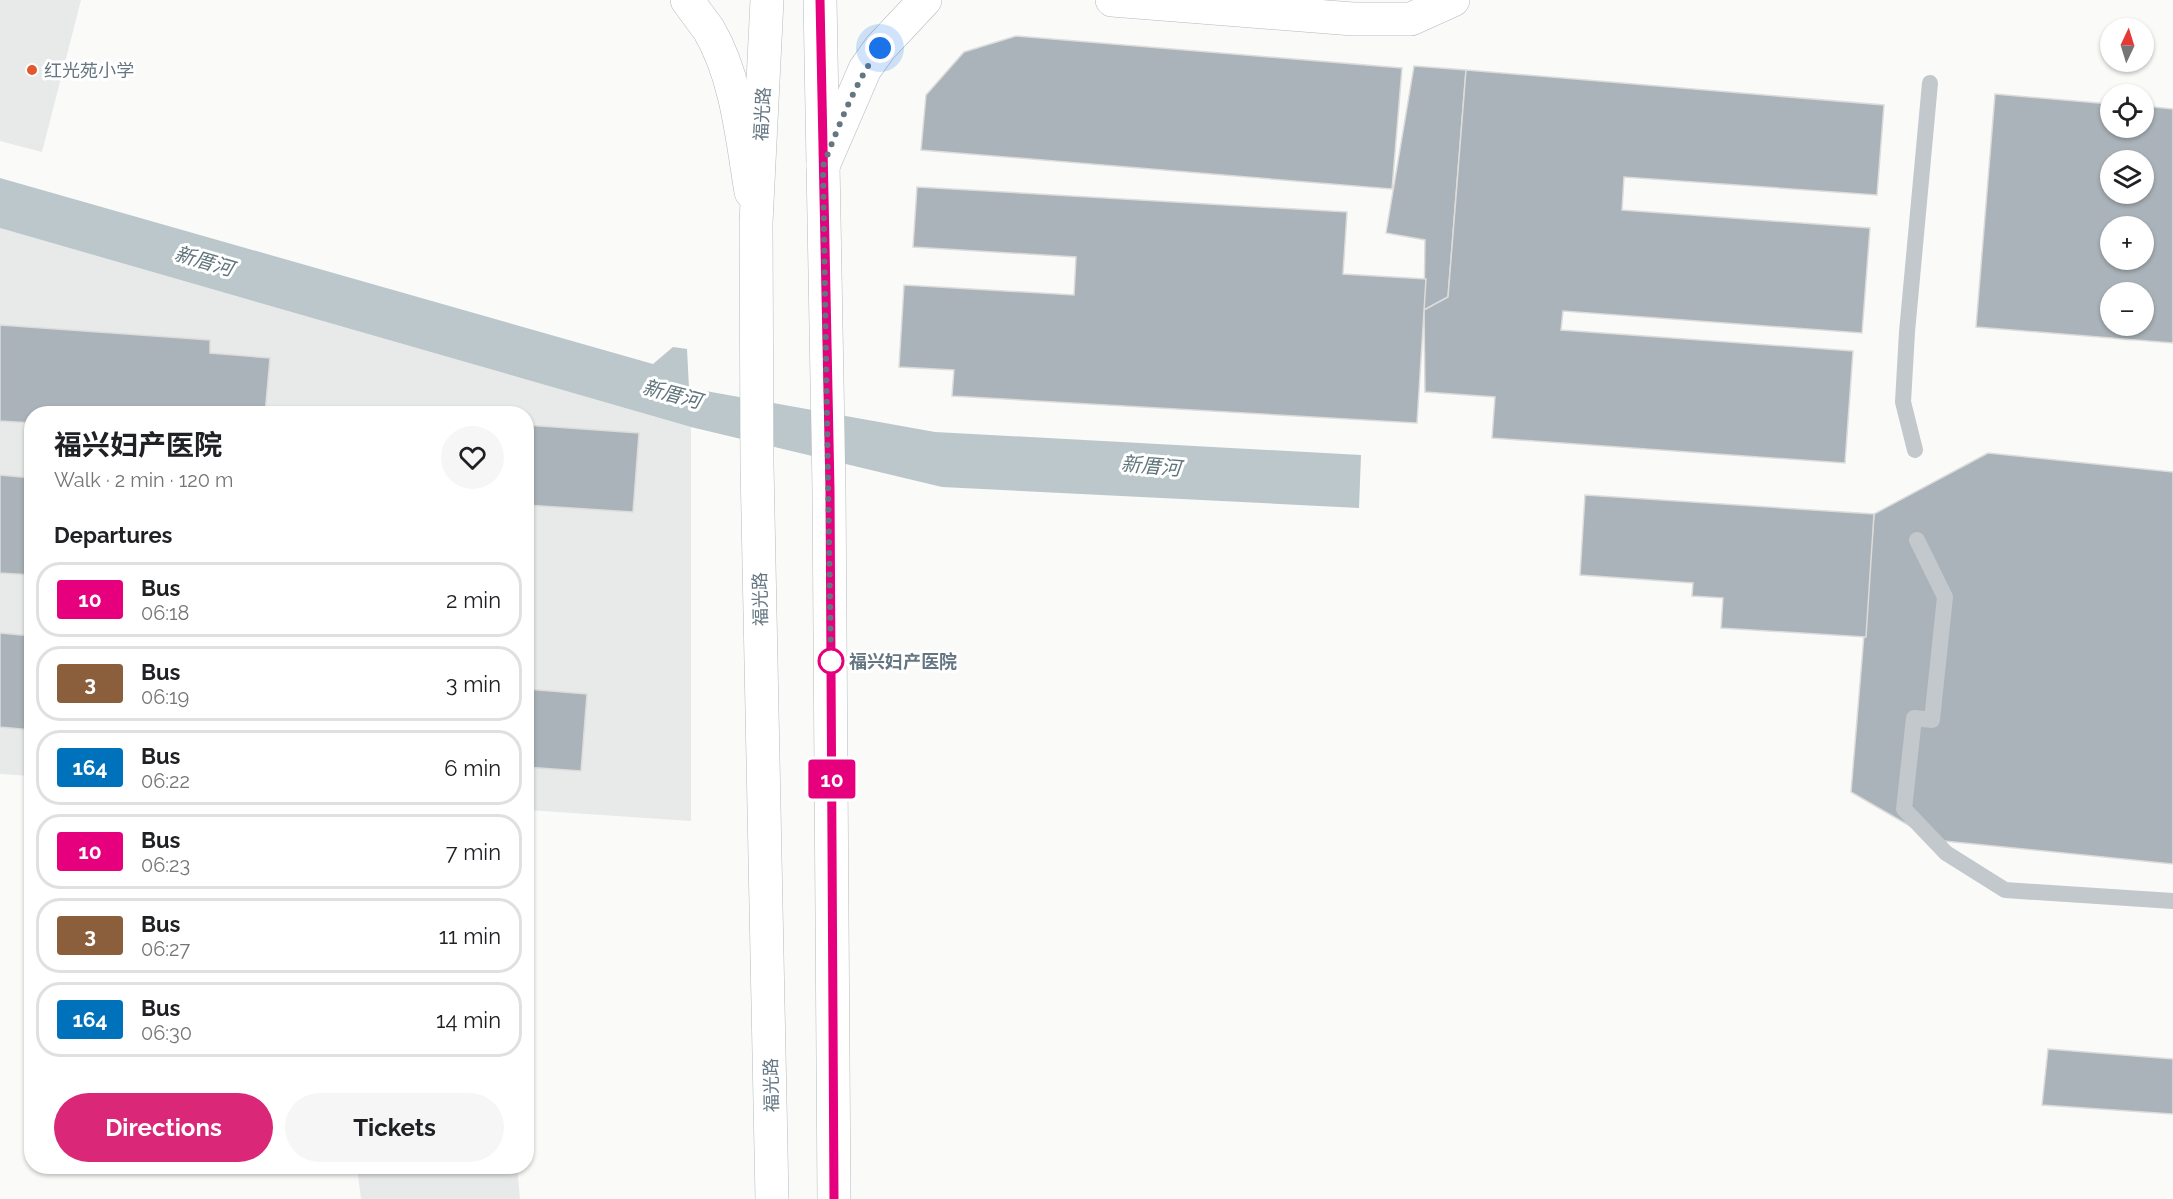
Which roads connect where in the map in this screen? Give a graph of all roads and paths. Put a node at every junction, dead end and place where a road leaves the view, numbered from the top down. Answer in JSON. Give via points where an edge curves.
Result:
{"nodes":[{"id":1,"x":687,"y":0,"type":"edge"},
{"id":2,"x":768,"y":0,"type":"edge"},
{"id":3,"x":820,"y":0,"type":"edge"},
{"id":4,"x":925,"y":0,"type":"edge"},
{"id":5,"x":1112,"y":0,"type":"edge"},
{"id":6,"x":1453,"y":0,"type":"edge"},
{"id":7,"x":1930,"y":83,"type":"dead end"},
{"id":8,"x":823,"y":166,"type":"junction"},
{"id":9,"x":756,"y":223,"type":"junction"},
{"id":10,"x":1915,"y":450,"type":"dead end"},
{"id":11,"x":1917,"y":540,"type":"dead end"},
{"id":12,"x":2173,"y":901,"type":"edge"},
{"id":13,"x":772,"y":1199,"type":"edge"},
{"id":14,"x":834,"y":1199,"type":"edge"}],
"edges":[{"from":1,"to":9,"type":"main road","via":[[709,31],[727,72]]},
{"from":2,"to":9,"type":"main road","name":"福光路"},
{"from":3,"to":8,"type":"main road"},
{"from":4,"to":8,"type":"main road","via":[[885,41],[865,69]]},
{"from":5,"to":6,"type":"main road","via":[[1364,19],[1411,19]]},
{"from":7,"to":10,"type":"lane","via":[[1903,402]]},
{"from":8,"to":14,"type":"main road","via":[[830,489]]},
{"from":9,"to":13,"type":"main road","name":"福光路"},
{"from":11,"to":12,"type":"lane","via":[[1945,597],[1932,720],[1914,718],[1904,809],[1946,854],[2005,890]]}]}
